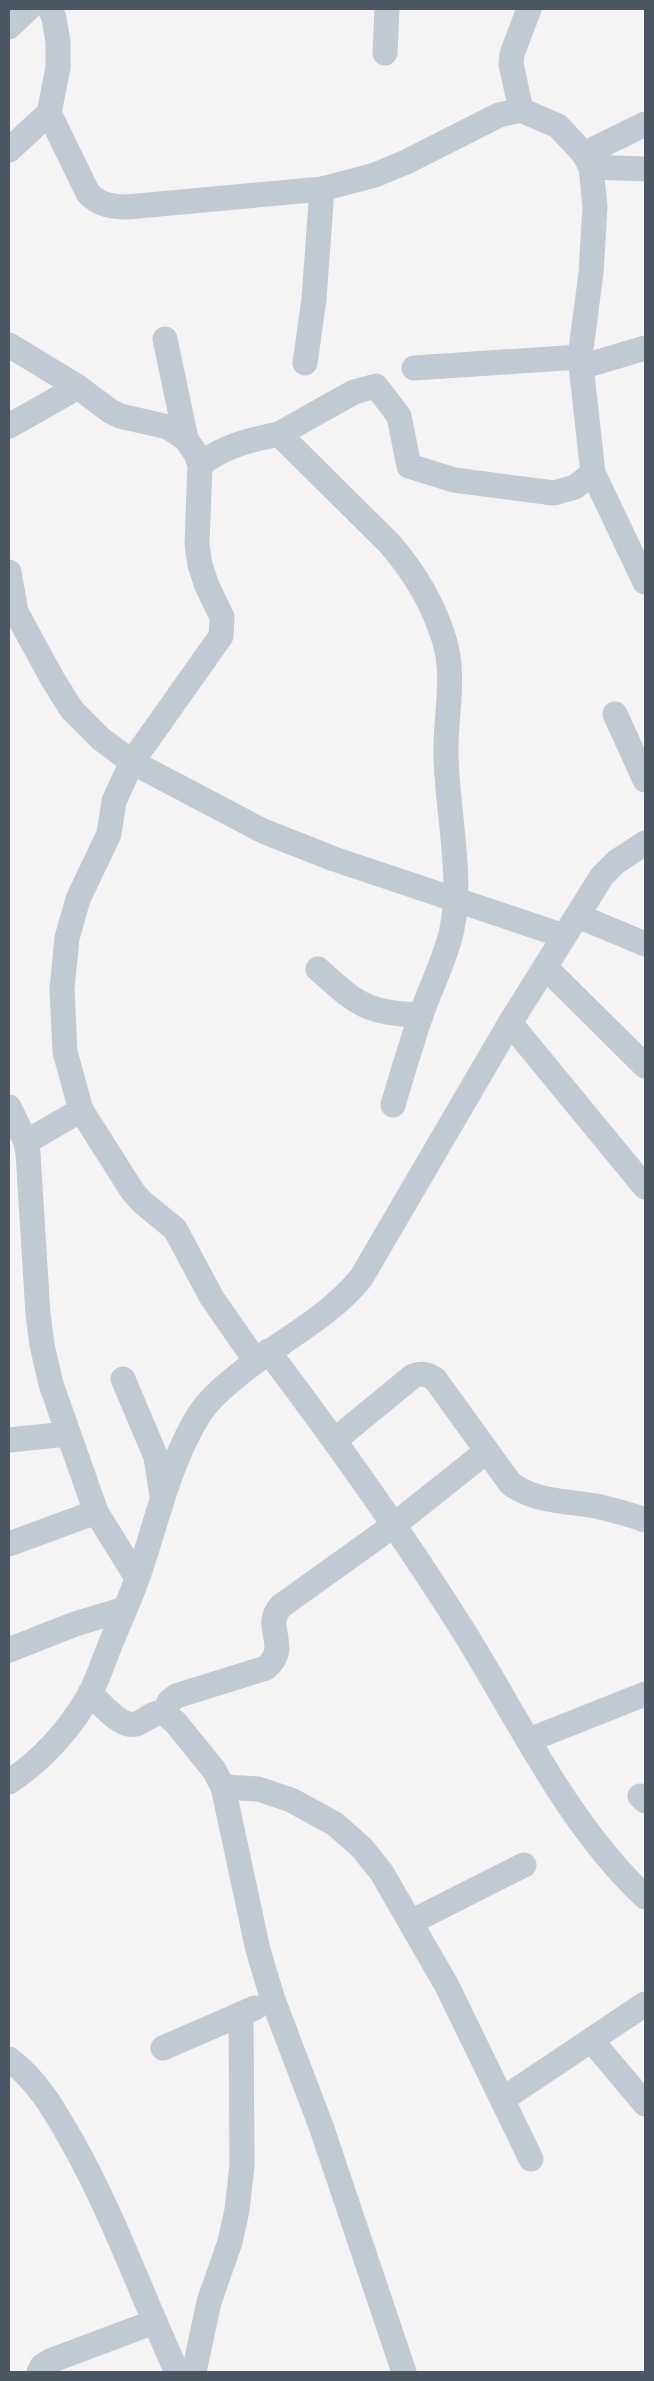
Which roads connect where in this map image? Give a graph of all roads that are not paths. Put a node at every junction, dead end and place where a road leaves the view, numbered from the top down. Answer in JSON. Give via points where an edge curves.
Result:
{"nodes":[{"id":1,"x":28,"y":9,"type":"edge"},
{"id":2,"x":50,"y":9,"type":"edge"},
{"id":3,"x":386,"y":9,"type":"edge"},
{"id":4,"x":531,"y":10,"type":"edge"},
{"id":5,"x":9,"y":27,"type":"edge"},
{"id":6,"x":385,"y":53,"type":"dead end"},
{"id":7,"x":521,"y":110,"type":"junction"},
{"id":8,"x":49,"y":113,"type":"junction"},
{"id":9,"x":645,"y":124,"type":"edge"},
{"id":10,"x":9,"y":150,"type":"edge"},
{"id":11,"x":587,"y":161,"type":"junction"},
{"id":12,"x":645,"y":170,"type":"edge"},
{"id":13,"x":322,"y":190,"type":"junction"},
{"id":14,"x":165,"y":339,"type":"dead end"},
{"id":15,"x":9,"y":345,"type":"edge"},
{"id":16,"x":643,"y":354,"type":"edge"},
{"id":17,"x":580,"y":362,"type":"junction"},
{"id":18,"x":305,"y":363,"type":"dead end"},
{"id":19,"x":414,"y":368,"type":"dead end"},
{"id":20,"x":78,"y":387,"type":"junction"},
{"id":21,"x":9,"y":426,"type":"edge"},
{"id":22,"x":278,"y":434,"type":"junction"},
{"id":23,"x":186,"y":439,"type":"junction"},
{"id":24,"x":200,"y":465,"type":"junction"},
{"id":25,"x":593,"y":473,"type":"junction"},
{"id":26,"x":9,"y":572,"type":"edge"},
{"id":27,"x":645,"y":582,"type":"edge"},
{"id":28,"x":12,"y":616,"type":"edge"},
{"id":29,"x":615,"y":714,"type":"dead end"},
{"id":30,"x":132,"y":762,"type":"junction"},
{"id":31,"x":645,"y":780,"type":"edge"},
{"id":32,"x":645,"y":843,"type":"edge"},
{"id":33,"x":457,"y":901,"type":"junction"},
{"id":34,"x":571,"y":926,"type":"junction"},
{"id":35,"x":645,"y":944,"type":"edge"},
{"id":36,"x":545,"y":967,"type":"junction"},
{"id":37,"x":318,"y":969,"type":"dead end"},
{"id":38,"x":421,"y":1015,"type":"junction"},
{"id":39,"x":510,"y":1023,"type":"junction"},
{"id":40,"x":645,"y":1066,"type":"edge"},
{"id":41,"x":393,"y":1105,"type":"dead end"},
{"id":42,"x":9,"y":1107,"type":"edge"},
{"id":43,"x":82,"y":1110,"type":"junction"},
{"id":44,"x":21,"y":1154,"type":"edge"},
{"id":45,"x":645,"y":1187,"type":"edge"},
{"id":46,"x":261,"y":1356,"type":"junction"},
{"id":47,"x":123,"y":1379,"type":"dead end"},
{"id":48,"x":67,"y":1434,"type":"junction"},
{"id":49,"x":9,"y":1440,"type":"edge"},
{"id":50,"x":335,"y":1440,"type":"junction"},
{"id":51,"x":487,"y":1451,"type":"junction"},
{"id":52,"x":162,"y":1496,"type":"junction"},
{"id":53,"x":96,"y":1512,"type":"junction"},
{"id":54,"x":645,"y":1520,"type":"edge"},
{"id":55,"x":394,"y":1525,"type":"junction"},
{"id":56,"x":9,"y":1544,"type":"edge"},
{"id":57,"x":137,"y":1578,"type":"junction"},
{"id":58,"x":125,"y":1609,"type":"junction"},
{"id":59,"x":9,"y":1650,"type":"edge"},
{"id":60,"x":90,"y":1693,"type":"junction"},
{"id":61,"x":645,"y":1694,"type":"edge"},
{"id":62,"x":165,"y":1714,"type":"junction"},
{"id":63,"x":529,"y":1740,"type":"junction"},
{"id":64,"x":9,"y":1782,"type":"edge"},
{"id":65,"x":223,"y":1788,"type":"junction"},
{"id":66,"x":524,"y":1865,"type":"dead end"},
{"id":67,"x":645,"y":1897,"type":"edge"},
{"id":68,"x":412,"y":1922,"type":"junction"},
{"id":69,"x":273,"y":2000,"type":"junction"},
{"id":70,"x":645,"y":2004,"type":"edge"},
{"id":71,"x":242,"y":2014,"type":"junction"},
{"id":72,"x":592,"y":2041,"type":"junction"},
{"id":73,"x":163,"y":2048,"type":"dead end"},
{"id":74,"x":9,"y":2059,"type":"edge"},
{"id":75,"x":503,"y":2099,"type":"junction"},
{"id":76,"x":645,"y":2104,"type":"edge"},
{"id":77,"x":531,"y":2159,"type":"dead end"},
{"id":78,"x":154,"y":2322,"type":"junction"},
{"id":79,"x":39,"y":2372,"type":"edge"},
{"id":80,"x":177,"y":2372,"type":"edge"},
{"id":81,"x":194,"y":2372,"type":"edge"},
{"id":82,"x":404,"y":2372,"type":"edge"}],
"edges":[{"from":1,"to":5,"type":"street"},
{"from":2,"to":8,"type":"street","via":[[58,42],[58,68]]},
{"from":3,"to":6,"type":"street"},
{"from":4,"to":7,"type":"street","via":[[512,59]]},
{"from":7,"to":11,"type":"street","via":[[558,126]]},
{"from":7,"to":13,"type":"street","via":[[498,115],[375,175]]},
{"from":8,"to":10,"type":"street"},
{"from":8,"to":13,"type":"street","via":[[88,193],[105,205],[128,207]]},
{"from":9,"to":11,"type":"street"},
{"from":11,"to":12,"type":"street"},
{"from":11,"to":17,"type":"street","via":[[595,207]]},
{"from":13,"to":18,"type":"street","via":[[314,298]]},
{"from":14,"to":23,"type":"street"},
{"from":15,"to":20,"type":"street"},
{"from":16,"to":17,"type":"street"},
{"from":17,"to":19,"type":"street"},
{"from":17,"to":25,"type":"street"},
{"from":20,"to":21,"type":"street"},
{"from":20,"to":23,"type":"street","via":[[120,416],[168,427]]},
{"from":22,"to":24,"type":"street","via":[[242,442],[214,453]]},
{"from":22,"to":25,"type":"street","via":[[354,392],[376,386],[399,416],[409,466],[454,480],[554,493],[575,487]]},
{"from":22,"to":33,"type":"street","via":[[390,544],[420,584],[444,640],[450,664],[446,754]]},
{"from":23,"to":24,"type":"street"},
{"from":24,"to":30,"type":"street","via":[[197,544],[206,586],[222,617],[221,636]]},
{"from":25,"to":27,"type":"street"},
{"from":26,"to":28,"type":"street"},
{"from":28,"to":30,"type":"street","via":[[72,710],[101,739]]},
{"from":29,"to":31,"type":"street"},
{"from":30,"to":33,"type":"street","via":[[263,830],[334,859]]},
{"from":30,"to":43,"type":"street","via":[[114,801],[109,834],[78,899],[67,938],[62,989],[65,1052]]},
{"from":32,"to":34,"type":"street","via":[[616,862],[602,876]]},
{"from":33,"to":34,"type":"street"},
{"from":33,"to":38,"type":"street","via":[[449,940]]},
{"from":34,"to":35,"type":"street"},
{"from":34,"to":36,"type":"street"},
{"from":36,"to":39,"type":"street"},
{"from":36,"to":40,"type":"street"},
{"from":37,"to":38,"type":"street","via":[[351,999],[363,1005],[390,1014]]},
{"from":38,"to":41,"type":"street"},
{"from":39,"to":45,"type":"street"},
{"from":39,"to":46,"type":"street","via":[[361,1278],[332,1308]]},
{"from":42,"to":44,"type":"street"},
{"from":43,"to":44,"type":"street"},
{"from":43,"to":46,"type":"street","via":[[133,1192],[175,1230],[212,1298]]},
{"from":44,"to":48,"type":"street","via":[[42,1345]]},
{"from":46,"to":50,"type":"street"},
{"from":46,"to":52,"type":"street","via":[[216,1394],[201,1412]]},
{"from":47,"to":52,"type":"street","via":[[156,1457]]},
{"from":48,"to":49,"type":"street"},
{"from":48,"to":53,"type":"street"},
{"from":50,"to":51,"type":"street","via":[[413,1376],[422,1374],[435,1379]]},
{"from":50,"to":55,"type":"street"},
{"from":51,"to":54,"type":"street","via":[[510,1483],[530,1495],[598,1507]]},
{"from":51,"to":55,"type":"street"},
{"from":52,"to":57,"type":"street"},
{"from":53,"to":56,"type":"street"},
{"from":53,"to":57,"type":"street"},
{"from":55,"to":62,"type":"street","via":[[274,1613],[278,1649],[276,1657],[266,1668],[176,1696],[169,1702]]},
{"from":55,"to":63,"type":"street","via":[[461,1627]]},
{"from":57,"to":58,"type":"street"},
{"from":58,"to":59,"type":"street","via":[[75,1624]]},
{"from":58,"to":60,"type":"street"},
{"from":60,"to":62,"type":"street","via":[[123,1722],[130,1724],[158,1713]]},
{"from":60,"to":64,"type":"street","via":[[56,1742]]},
{"from":61,"to":63,"type":"street"},
{"from":62,"to":65,"type":"street","via":[[200,1752]]},
{"from":63,"to":67,"type":"street","via":[[575,1816],[602,1853]]},
{"from":65,"to":68,"type":"street","via":[[258,1790],[291,1800],[335,1824],[362,1848],[382,1873]]},
{"from":65,"to":69,"type":"street","via":[[258,1950]]},
{"from":66,"to":68,"type":"street"},
{"from":68,"to":75,"type":"street"},
{"from":69,"to":71,"type":"street"},
{"from":69,"to":82,"type":"street","via":[[321,2126]]},
{"from":70,"to":72,"type":"street"},
{"from":71,"to":73,"type":"street"},
{"from":71,"to":81,"type":"street","via":[[242,2165],[238,2210],[209,2302]]},
{"from":72,"to":75,"type":"street"},
{"from":72,"to":76,"type":"street"},
{"from":74,"to":78,"type":"street","via":[[32,2078],[98,2188]]},
{"from":75,"to":77,"type":"street"},
{"from":78,"to":79,"type":"street","via":[[50,2361]]},
{"from":78,"to":80,"type":"street"}]}
